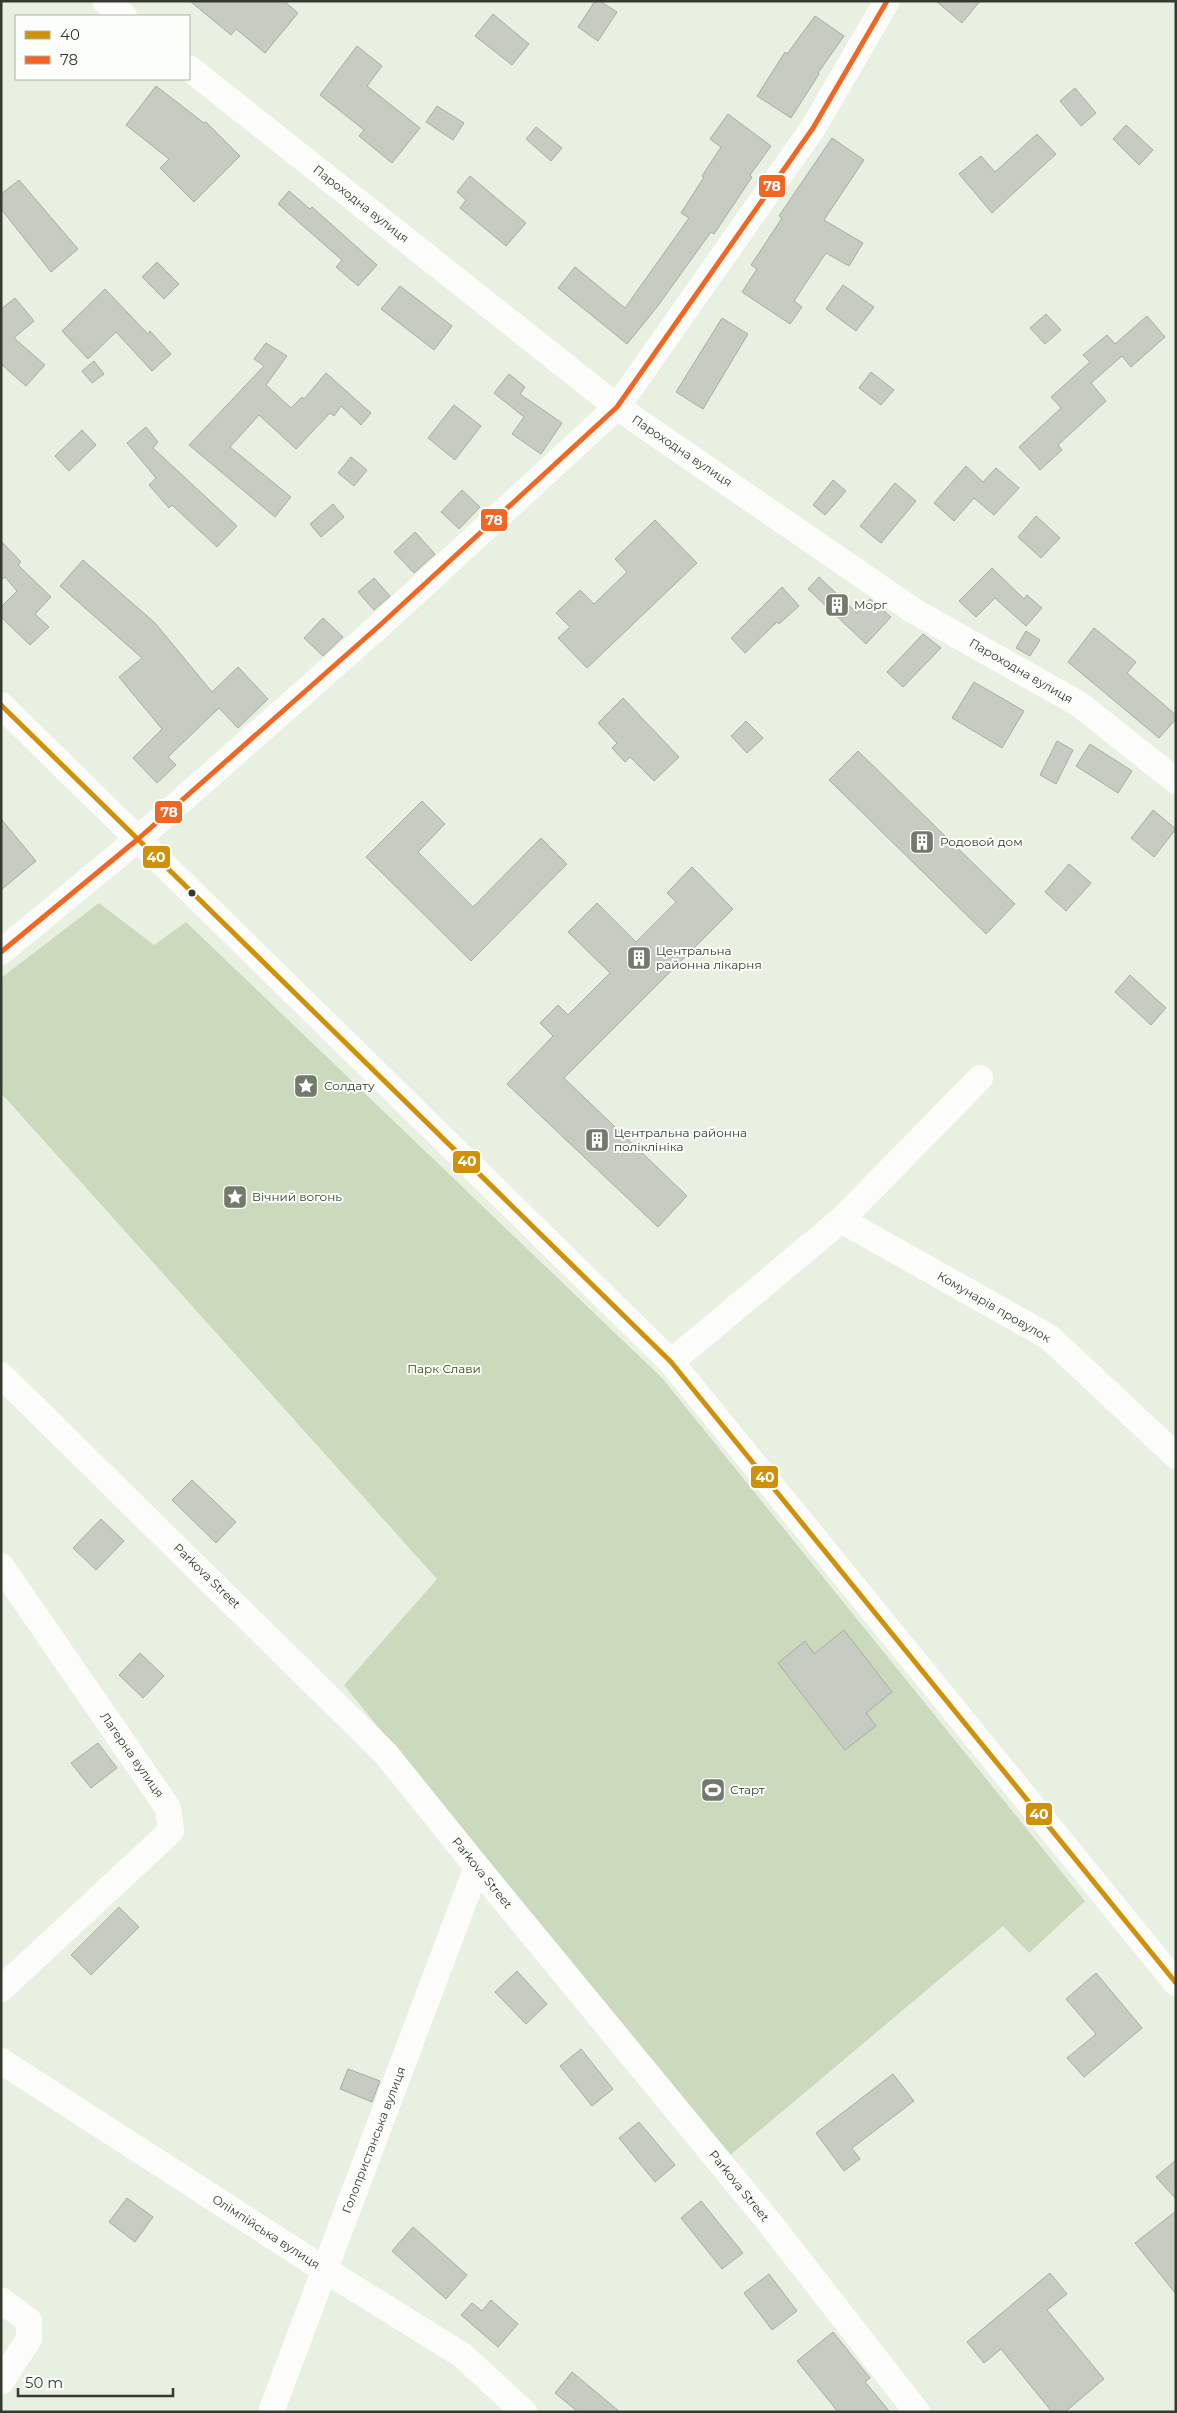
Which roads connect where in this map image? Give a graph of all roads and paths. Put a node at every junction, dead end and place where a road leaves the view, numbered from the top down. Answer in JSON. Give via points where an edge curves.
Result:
{"nodes":[{"id":1,"x":887,"y":1,"type":"edge"},
{"id":2,"x":190,"y":69,"type":"edge"},
{"id":3,"x":617,"y":407,"type":"junction"},
{"id":4,"x":1,"y":706,"type":"edge"},
{"id":5,"x":1176,"y":781,"type":"edge"},
{"id":6,"x":138,"y":839,"type":"junction"},
{"id":7,"x":1,"y":952,"type":"edge"},
{"id":8,"x":980,"y":1078,"type":"dead end"},
{"id":9,"x":841,"y":1220,"type":"junction"},
{"id":10,"x":671,"y":1362,"type":"junction"},
{"id":11,"x":1,"y":1375,"type":"edge"},
{"id":12,"x":1176,"y":1456,"type":"edge"},
{"id":13,"x":1,"y":1566,"type":"edge"},
{"id":14,"x":477,"y":1867,"type":"junction"},
{"id":15,"x":1176,"y":1983,"type":"edge"},
{"id":16,"x":1,"y":1989,"type":"edge"},
{"id":17,"x":1,"y":2061,"type":"edge"},
{"id":18,"x":325,"y":2270,"type":"junction"},
{"id":19,"x":1,"y":2300,"type":"edge"},
{"id":20,"x":1,"y":2382,"type":"edge"},
{"id":21,"x":271,"y":2412,"type":"edge"},
{"id":22,"x":524,"y":2412,"type":"edge"},
{"id":23,"x":917,"y":2412,"type":"edge"}],
"edges":[{"from":1,"to":3,"type":"street","via":[[813,128]]},
{"from":2,"to":3,"type":"street","name":"Пароходна вулиця"},
{"from":3,"to":5,"type":"street","name":"Пароходна вулиця","via":[[914,611],[1079,704]]},
{"from":3,"to":6,"type":"street","via":[[379,626]]},
{"from":4,"to":6,"type":"street"},
{"from":6,"to":7,"type":"street"},
{"from":6,"to":10,"type":"street"},
{"from":8,"to":9,"type":"street"},
{"from":9,"to":10,"type":"street"},
{"from":9,"to":12,"type":"street","name":"Комунарів провулок","via":[[1048,1337]]},
{"from":10,"to":15,"type":"street"},
{"from":11,"to":14,"type":"street","name":"Parkova Street","via":[[386,1754]]},
{"from":13,"to":16,"type":"street","name":"Лагерна вулиця","via":[[168,1808],[171,1831]]},
{"from":14,"to":18,"type":"street","name":"Голопристанська вулиця"},
{"from":14,"to":23,"type":"street","name":"Parkova Street","via":[[769,2222]]},
{"from":17,"to":18,"type":"street","name":"Олімпійська вулиця"},
{"from":18,"to":21,"type":"street","name":"Голопристанська вулиця"},
{"from":18,"to":22,"type":"street","name":"Олімпійська вулиця","via":[[462,2355]]},
{"from":19,"to":20,"type":"street","via":[[29,2321],[29,2339]]}]}
